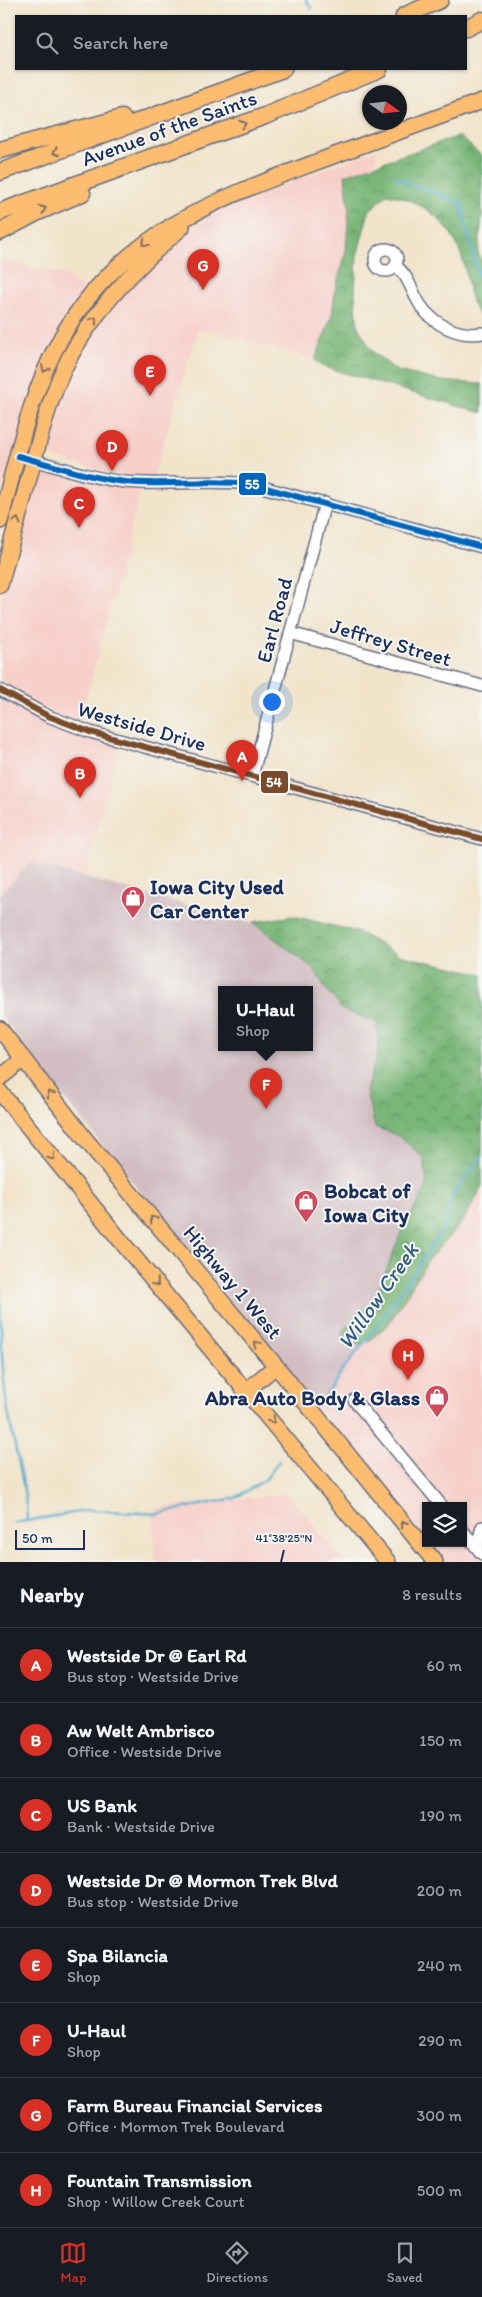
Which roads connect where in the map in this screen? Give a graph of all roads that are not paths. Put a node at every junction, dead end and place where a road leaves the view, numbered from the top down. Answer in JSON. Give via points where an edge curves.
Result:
{"nodes":[{"id":1,"x":440,"y":0,"type":"edge"},
{"id":2,"x":406,"y":15,"type":"edge"},
{"id":3,"x":482,"y":20,"type":"edge"},
{"id":4,"x":467,"y":28,"type":"edge"},
{"id":5,"x":280,"y":70,"type":"edge"},
{"id":6,"x":377,"y":70,"type":"edge"},
{"id":7,"x":258,"y":79,"type":"junction"},
{"id":8,"x":482,"y":102,"type":"edge"},
{"id":9,"x":209,"y":136,"type":"junction"},
{"id":10,"x":0,"y":150,"type":"edge"},
{"id":11,"x":0,"y":172,"type":"edge"},
{"id":12,"x":201,"y":209,"type":"junction"},
{"id":13,"x":0,"y":212,"type":"edge"},
{"id":14,"x":0,"y":232,"type":"edge"},
{"id":15,"x":396,"y":266,"type":"dead end"},
{"id":16,"x":482,"y":333,"type":"edge"},
{"id":17,"x":18,"y":456,"type":"junction"},
{"id":18,"x":34,"y":460,"type":"junction"},
{"id":19,"x":325,"y":503,"type":"junction"},
{"id":20,"x":0,"y":520,"type":"edge"},
{"id":21,"x":482,"y":547,"type":"edge"},
{"id":22,"x":0,"y":585,"type":"edge"},
{"id":23,"x":290,"y":633,"type":"junction"},
{"id":24,"x":482,"y":686,"type":"edge"},
{"id":25,"x":0,"y":690,"type":"edge"},
{"id":26,"x":252,"y":776,"type":"junction"},
{"id":27,"x":482,"y":839,"type":"edge"},
{"id":28,"x":0,"y":1029,"type":"edge"},
{"id":29,"x":23,"y":1059,"type":"junction"},
{"id":30,"x":0,"y":1078,"type":"edge"},
{"id":31,"x":0,"y":1092,"type":"edge"},
{"id":32,"x":276,"y":1366,"type":"junction"},
{"id":33,"x":247,"y":1390,"type":"junction"},
{"id":34,"x":354,"y":1400,"type":"dead end"},
{"id":35,"x":439,"y":1502,"type":"edge"},
{"id":36,"x":482,"y":1528,"type":"edge"},
{"id":37,"x":467,"y":1536,"type":"edge"},
{"id":38,"x":479,"y":1551,"type":"edge"},
{"id":39,"x":388,"y":1562,"type":"edge"},
{"id":40,"x":435,"y":1562,"type":"edge"}],
"edges":[{"from":1,"to":2,"type":"highway"},
{"from":3,"to":4,"type":"highway"},
{"from":5,"to":7,"type":"highway","name":"Avenue of the Saints"},
{"from":9,"to":6,"type":"highway","name":"Avenue of the Saints","one_way":true,"via":[[288,108]]},
{"from":7,"to":10,"type":"highway"},
{"from":7,"to":11,"type":"highway","name":"Avenue of the Saints","one_way":true},
{"from":8,"to":12,"type":"main road","via":[[248,187]]},
{"from":9,"to":13,"type":"highway","name":"Avenue of the Saints"},
{"from":14,"to":9,"type":"highway","one_way":true},
{"from":12,"to":17,"type":"main road","one_way":true,"via":[[172,224],[139,248],[77,312],[38,386]]},
{"from":18,"to":12,"type":"main road","one_way":true,"via":[[54,393],[88,327],[127,278]]},
{"from":15,"to":16,"type":"street","via":[[435,321],[459,333]]},
{"from":17,"to":18,"type":"street"},
{"from":17,"to":20,"type":"main road"},
{"from":18,"to":19,"type":"street","via":[[123,482],[251,484]]},
{"from":22,"to":18,"type":"main road","one_way":true},
{"from":19,"to":21,"type":"street"},
{"from":19,"to":23,"type":"street","name":"Earl Road"},
{"from":23,"to":24,"type":"street","name":"Jeffrey Street"},
{"from":23,"to":26,"type":"street","name":"Earl Road"},
{"from":25,"to":26,"type":"street","name":"Westside Drive","via":[[28,707],[73,726]]},
{"from":26,"to":27,"type":"street","name":"Westside Drive"},
{"from":28,"to":29,"type":"main road","name":"Highway 1 West"},
{"from":29,"to":30,"type":"main road"},
{"from":32,"to":29,"type":"main road","name":"Highway 1 West","one_way":true},
{"from":31,"to":33,"type":"main road","one_way":true},
{"from":32,"to":33,"type":"main road"},
{"from":40,"to":32,"type":"main road","name":"Highway 1 West","one_way":true},
{"from":33,"to":39,"type":"main road","one_way":true},
{"from":34,"to":35,"type":"street"},
{"from":36,"to":38,"type":"street"},
{"from":37,"to":38,"type":"street"}]}
